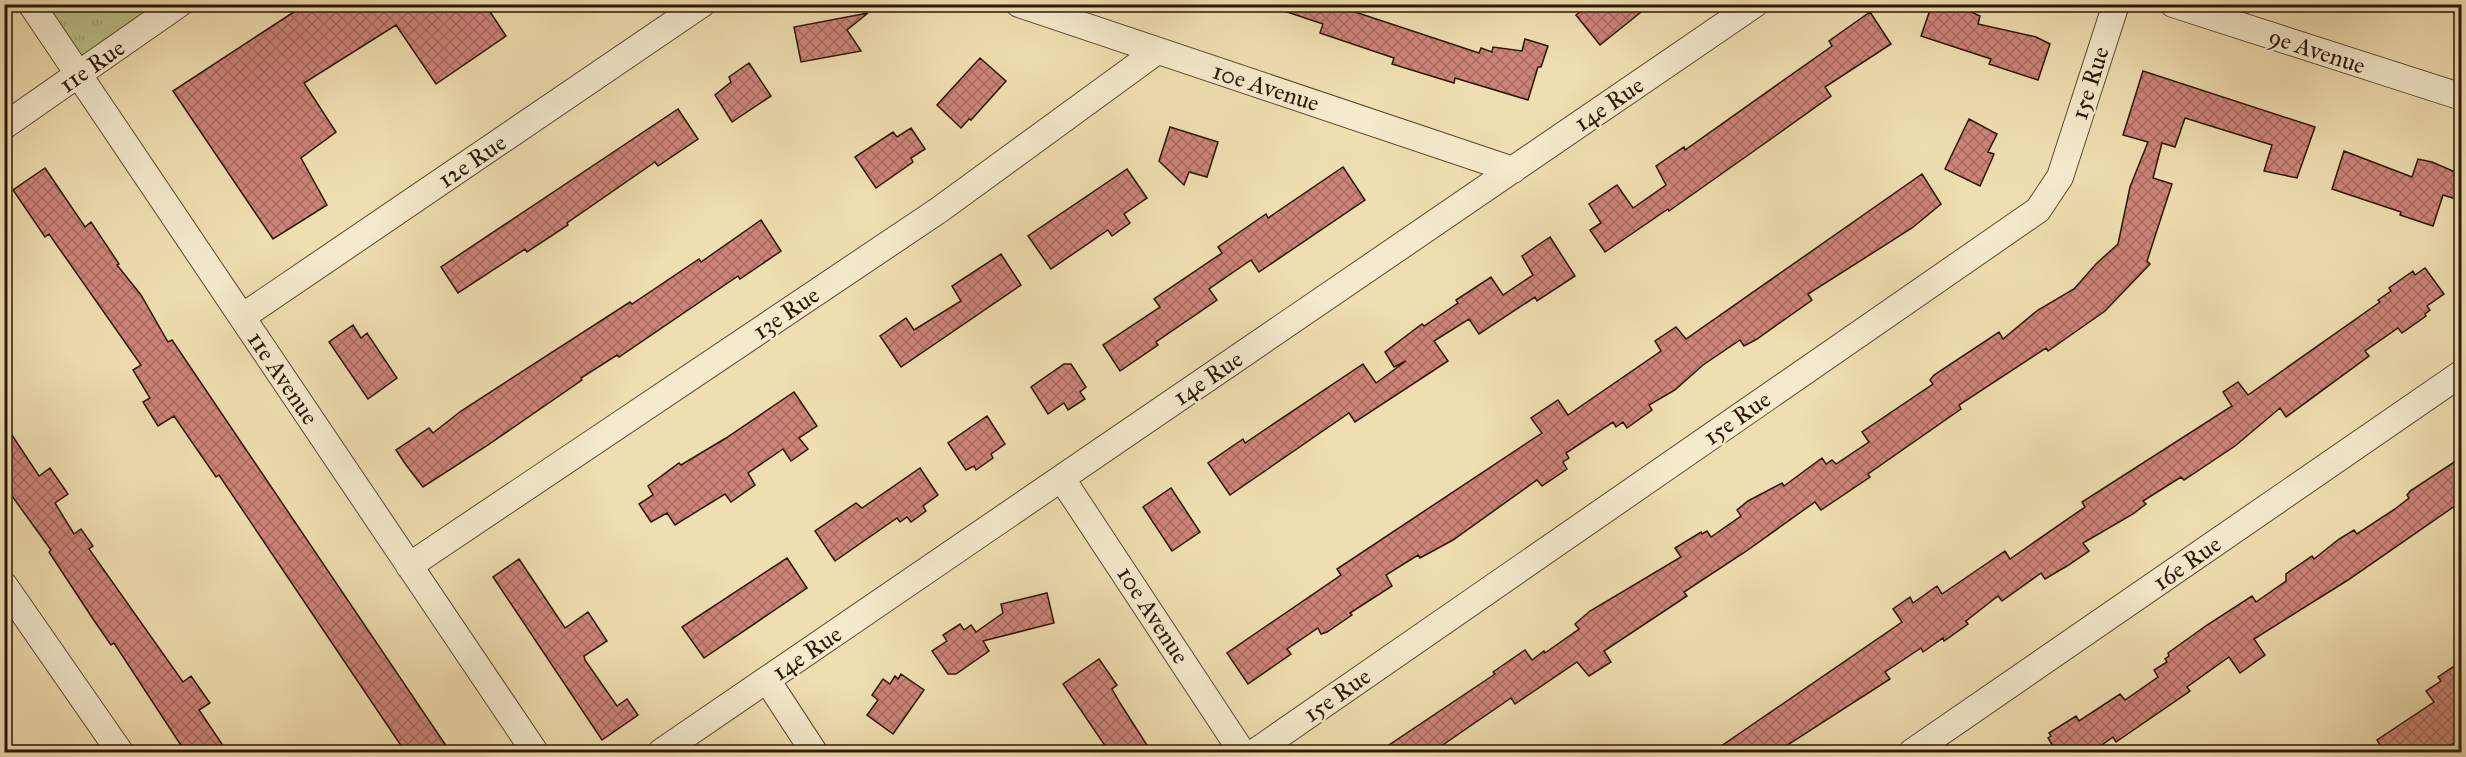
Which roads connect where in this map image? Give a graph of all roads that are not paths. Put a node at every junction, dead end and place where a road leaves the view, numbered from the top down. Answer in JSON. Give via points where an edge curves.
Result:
{"nodes":[{"id":1,"x":31,"y":4,"type":"edge"},
{"id":2,"x":179,"y":4,"type":"edge"},
{"id":3,"x":702,"y":4,"type":"edge"},
{"id":4,"x":1019,"y":4,"type":"edge"},
{"id":5,"x":1755,"y":4,"type":"edge"},
{"id":6,"x":2116,"y":4,"type":"edge"},
{"id":7,"x":2173,"y":4,"type":"edge"},
{"id":8,"x":1157,"y":51,"type":"junction"},
{"id":9,"x":79,"y":75,"type":"junction"},
{"id":10,"x":2462,"y":97,"type":"edge"},
{"id":11,"x":4,"y":126,"type":"edge"},
{"id":12,"x":1513,"y":170,"type":"junction"},
{"id":13,"x":242,"y":317,"type":"junction"},
{"id":14,"x":2462,"y":374,"type":"edge"},
{"id":15,"x":1062,"y":478,"type":"junction"},
{"id":16,"x":409,"y":566,"type":"junction"},
{"id":17,"x":4,"y":585,"type":"edge"},
{"id":18,"x":767,"y":680,"type":"junction"},
{"id":19,"x":120,"y":753,"type":"edge"},
{"id":20,"x":535,"y":753,"type":"edge"},
{"id":21,"x":661,"y":753,"type":"edge"},
{"id":22,"x":814,"y":753,"type":"edge"},
{"id":23,"x":1242,"y":753,"type":"edge"},
{"id":24,"x":1254,"y":753,"type":"edge"},
{"id":25,"x":1912,"y":753,"type":"edge"}],
"edges":[{"from":1,"to":9,"type":"street","name":"11e Avenue"},
{"from":2,"to":9,"type":"street","name":"11e Rue"},
{"from":3,"to":13,"type":"street","name":"12e Rue"},
{"from":4,"to":8,"type":"street","name":"10e Avenue"},
{"from":5,"to":12,"type":"street","name":"14e Rue"},
{"from":6,"to":24,"type":"street","name":"15e Rue","via":[[2060,177],[2038,210]]},
{"from":7,"to":10,"type":"street","name":"9e Avenue"},
{"from":8,"to":12,"type":"street","name":"10e Avenue"},
{"from":8,"to":16,"type":"street","name":"13e Rue","via":[[939,210]]},
{"from":9,"to":11,"type":"street","name":"11e Rue"},
{"from":9,"to":13,"type":"street","name":"11e Avenue"},
{"from":12,"to":15,"type":"street","name":"14e Rue"},
{"from":13,"to":16,"type":"street","name":"11e Avenue"},
{"from":14,"to":25,"type":"street","name":"16e Rue"},
{"from":15,"to":18,"type":"street","name":"14e Rue"},
{"from":15,"to":23,"type":"street","name":"10e Avenue"},
{"from":16,"to":20,"type":"street","name":"11e Avenue"},
{"from":17,"to":19,"type":"street"},
{"from":18,"to":21,"type":"street","name":"14e Rue"},
{"from":18,"to":22,"type":"street"}]}
